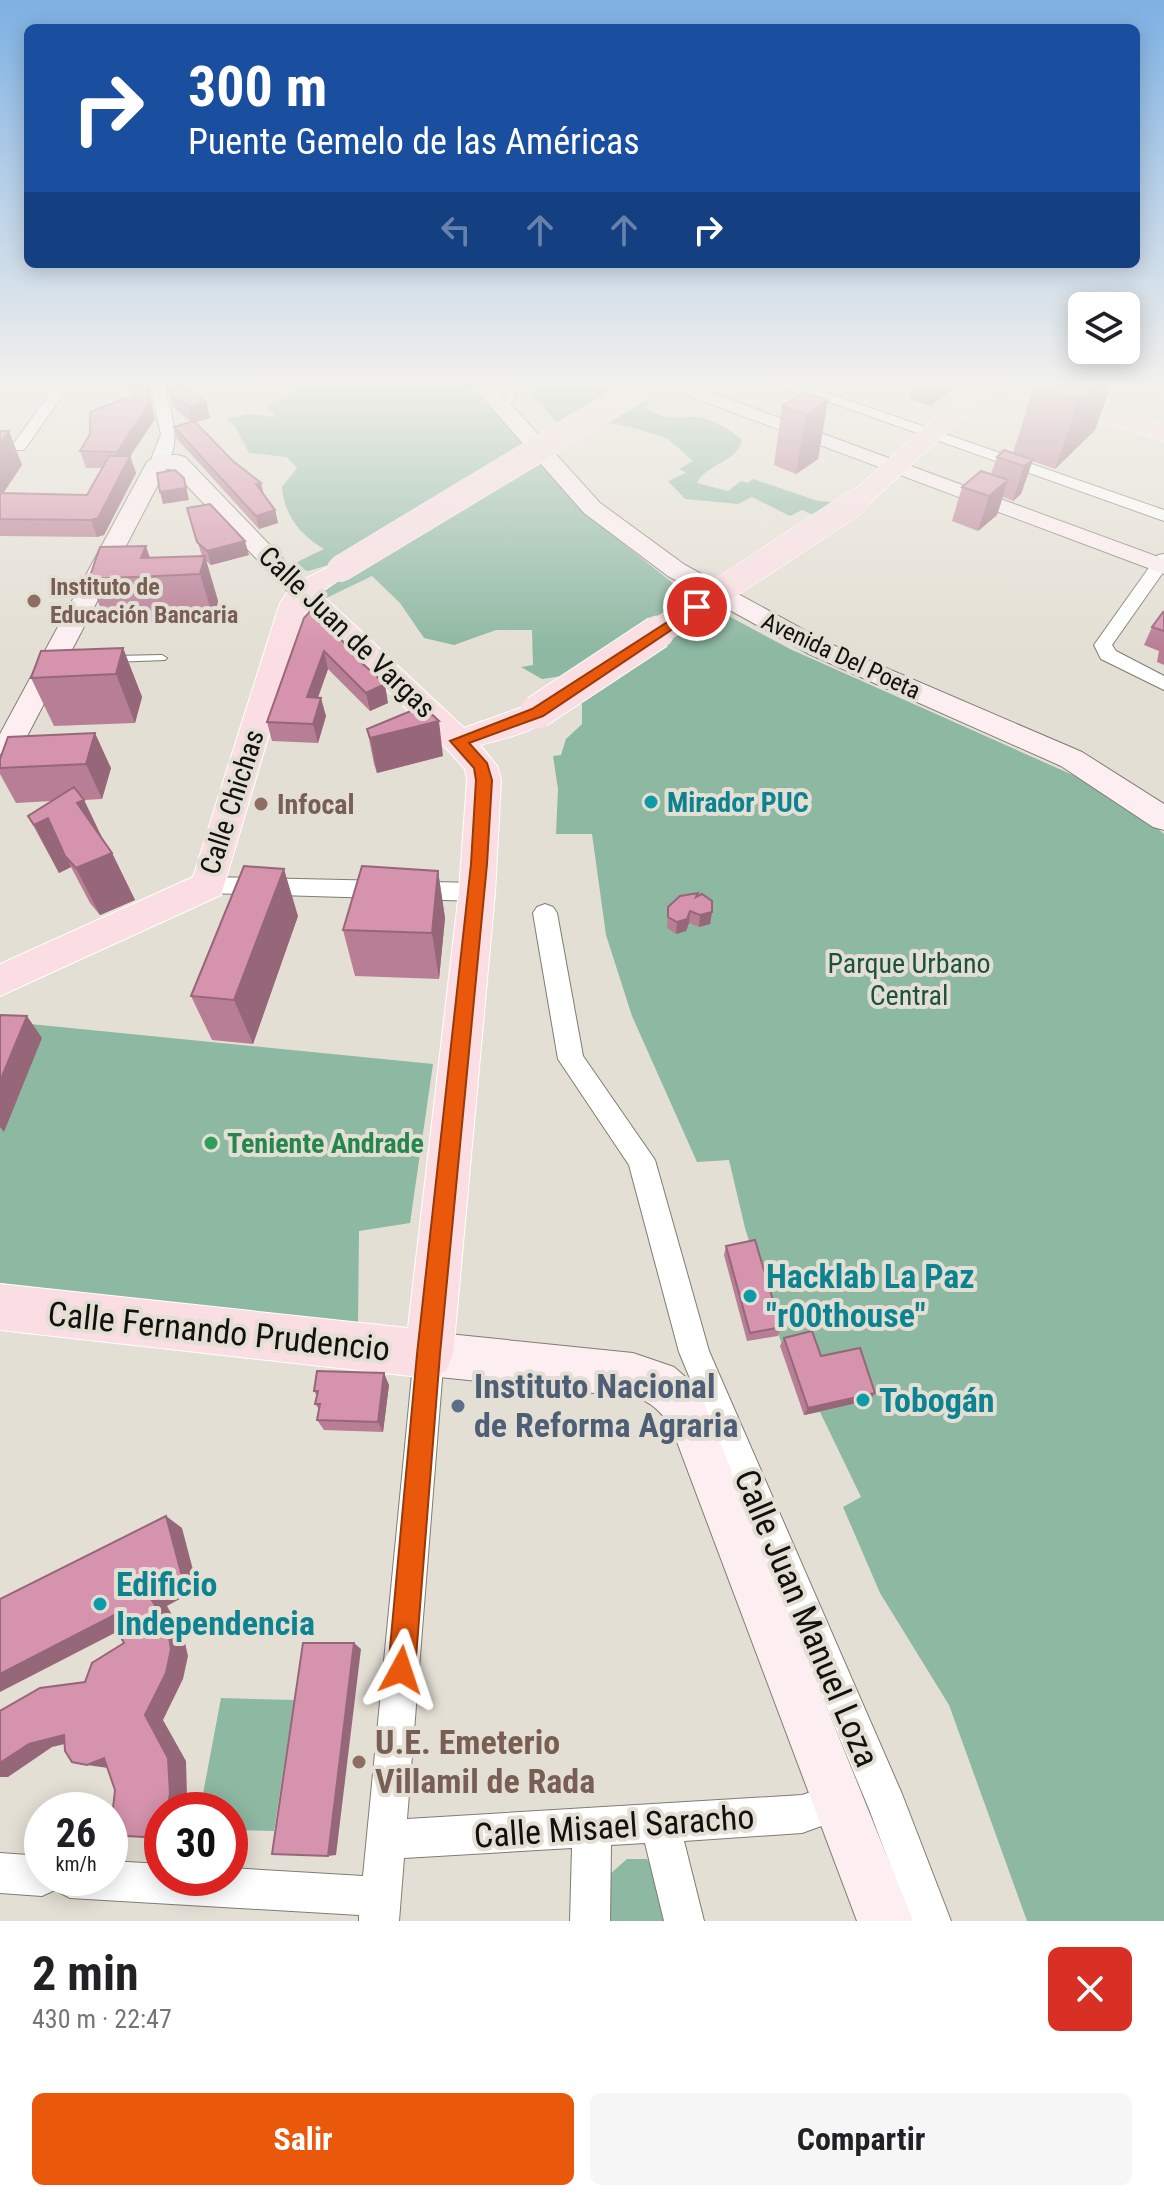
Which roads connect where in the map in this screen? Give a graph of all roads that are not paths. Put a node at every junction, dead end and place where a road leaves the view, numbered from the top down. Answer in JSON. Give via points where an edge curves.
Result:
{"nodes":[{"id":1,"x":153,"y":472,"type":"edge"},
{"id":2,"x":187,"y":472,"type":"edge"},
{"id":3,"x":501,"y":472,"type":"edge"},
{"id":4,"x":566,"y":472,"type":"edge"},
{"id":5,"x":892,"y":472,"type":"edge"},
{"id":6,"x":899,"y":472,"type":"edge"},
{"id":7,"x":1040,"y":472,"type":"edge"},
{"id":8,"x":1164,"y":516,"type":"edge"},
{"id":9,"x":1162,"y":564,"type":"edge"},
{"id":10,"x":302,"y":592,"type":"junction"},
{"id":11,"x":162,"y":658,"type":"dead end"},
{"id":12,"x":100,"y":660,"type":"edge"},
{"id":13,"x":1164,"y":684,"type":"edge"},
{"id":14,"x":458,"y":741,"type":"junction"},
{"id":15,"x":3,"y":749,"type":"edge"},
{"id":16,"x":1164,"y":819,"type":"edge"},
{"id":17,"x":208,"y":885,"type":"junction"},
{"id":18,"x":477,"y":892,"type":"junction"},
{"id":19,"x":545,"y":913,"type":"dead end"},
{"id":20,"x":0,"y":981,"type":"edge"},
{"id":21,"x":0,"y":1307,"type":"edge"},
{"id":22,"x":429,"y":1354,"type":"junction"},
{"id":23,"x":673,"y":1391,"type":"joint"},
{"id":24,"x":839,"y":1802,"type":"junction"},
{"id":25,"x":662,"y":1823,"type":"junction"},
{"id":26,"x":592,"y":1829,"type":"junction"},
{"id":27,"x":386,"y":1840,"type":"junction"},
{"id":28,"x":0,"y":1873,"type":"edge"},
{"id":29,"x":24,"y":1875,"type":"edge"},
{"id":30,"x":128,"y":1884,"type":"edge"},
{"id":31,"x":380,"y":1909,"type":"edge"},
{"id":32,"x":590,"y":1921,"type":"edge"},
{"id":33,"x":684,"y":1921,"type":"edge"},
{"id":34,"x":885,"y":1921,"type":"edge"},
{"id":35,"x":931,"y":1921,"type":"edge"}],
"edges":[{"from":1,"to":15,"type":"main road","via":[[62,661]]},
{"from":2,"to":10,"type":"main road","name":"Calle Juan de Vargas"},
{"from":3,"to":10,"type":"main road","bridge":true},
{"from":4,"to":16,"type":"main road","name":"Avenida Del Poeta","via":[[594,510],[770,625],[1080,764]]},
{"from":5,"to":14,"type":"main road","bridge":true,"via":[[856,502],[537,712]]},
{"from":6,"to":9,"type":"main road"},
{"from":7,"to":8,"type":"street"},
{"from":9,"to":13,"type":"street","via":[[1103,645],[1108,655]]},
{"from":10,"to":14,"type":"main road","name":"Calle Juan de Vargas"},
{"from":10,"to":17,"type":"main road","name":"Calle Chichas","via":[[294,603]]},
{"from":11,"to":12,"type":"lane"},
{"from":14,"to":18,"type":"main road","name":"Calle Juan de Vargas","via":[[481,766],[484,780]]},
{"from":17,"to":18,"type":"street"},
{"from":17,"to":20,"type":"main road","name":"Calle Chichas"},
{"from":18,"to":22,"type":"main road","name":"Calle Juan de Vargas"},
{"from":19,"to":35,"type":"street","name":"Calle Juan Manuel Loza","via":[[571,1059],[641,1160],[694,1352]]},
{"from":21,"to":22,"type":"main road","name":"Calle Fernando Prudencio"},
{"from":22,"to":23,"type":"main road","name":"Calle Fernando Prudencio","via":[[633,1375],[657,1379]]},
{"from":22,"to":27,"type":"street","name":"Calle Juan de Vargas"},
{"from":23,"to":24,"type":"main road","name":"Calle Juan Manuel Loza","via":[[688,1412]]},
{"from":24,"to":25,"type":"street","name":"Calle Misael Saracho","via":[[802,1814]]},
{"from":24,"to":34,"type":"main road","name":"Calle Juan Manuel Loza"},
{"from":25,"to":26,"type":"street","name":"Calle Misael Saracho"},
{"from":25,"to":33,"type":"street"},
{"from":26,"to":27,"type":"street","name":"Calle Misael Saracho"},
{"from":26,"to":32,"type":"street"},
{"from":27,"to":31,"type":"street","name":"Calle Juan de Vargas"},
{"from":28,"to":29,"type":"street"},
{"from":30,"to":31,"type":"street"}]}
